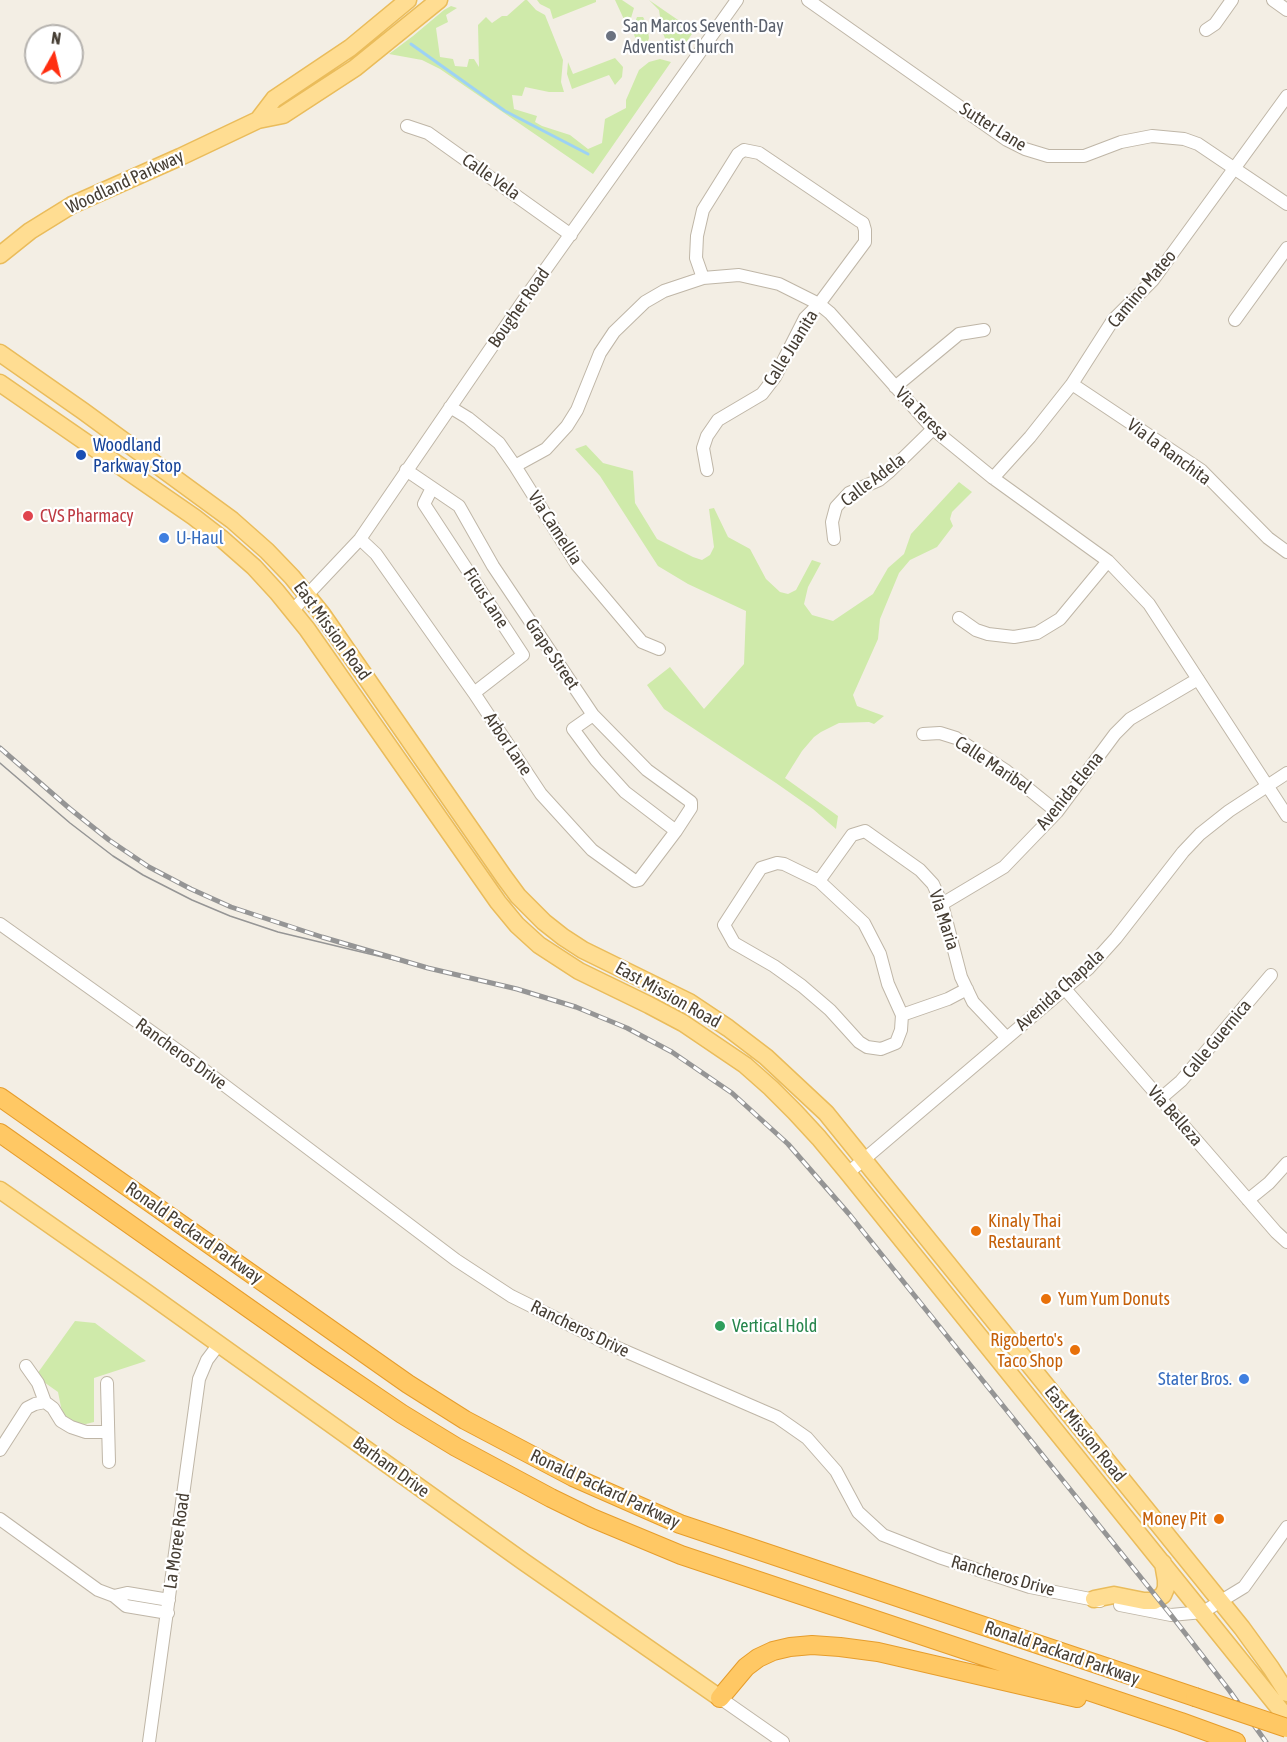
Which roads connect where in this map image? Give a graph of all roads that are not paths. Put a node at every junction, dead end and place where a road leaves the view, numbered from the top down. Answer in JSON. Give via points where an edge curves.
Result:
{"nodes":[{"id":1,"x":408,"y":0,"type":"edge"},
{"id":2,"x":439,"y":0,"type":"edge"},
{"id":3,"x":737,"y":0,"type":"edge"},
{"id":4,"x":808,"y":0,"type":"edge"},
{"id":5,"x":1232,"y":0,"type":"edge"},
{"id":6,"x":1273,"y":0,"type":"edge"},
{"id":7,"x":1287,"y":10,"type":"edge"},
{"id":8,"x":1206,"y":30,"type":"dead end"},
{"id":9,"x":1287,"y":96,"type":"edge"},
{"id":10,"x":258,"y":120,"type":"junction"},
{"id":11,"x":407,"y":126,"type":"dead end"},
{"id":12,"x":1236,"y":168,"type":"junction"},
{"id":13,"x":1287,"y":204,"type":"edge"},
{"id":14,"x":571,"y":235,"type":"junction"},
{"id":15,"x":1287,"y":248,"type":"edge"},
{"id":16,"x":0,"y":255,"type":"edge"},
{"id":17,"x":703,"y":278,"type":"junction"},
{"id":18,"x":819,"y":304,"type":"junction"},
{"id":19,"x":1235,"y":320,"type":"dead end"},
{"id":20,"x":984,"y":330,"type":"dead end"},
{"id":21,"x":0,"y":353,"type":"edge"},
{"id":22,"x":0,"y":383,"type":"edge"},
{"id":23,"x":1072,"y":384,"type":"junction"},
{"id":24,"x":895,"y":387,"type":"junction"},
{"id":25,"x":450,"y":407,"type":"junction"},
{"id":26,"x":52,"y":420,"type":"junction"},
{"id":27,"x":933,"y":429,"type":"junction"},
{"id":28,"x":515,"y":466,"type":"junction"},
{"id":29,"x":406,"y":470,"type":"junction"},
{"id":30,"x":707,"y":470,"type":"dead end"},
{"id":31,"x":993,"y":478,"type":"junction"},
{"id":32,"x":432,"y":488,"type":"junction"},
{"id":33,"x":197,"y":494,"type":"junction"},
{"id":34,"x":360,"y":539,"type":"junction"},
{"id":35,"x":834,"y":539,"type":"dead end"},
{"id":36,"x":1287,"y":552,"type":"edge"},
{"id":37,"x":1108,"y":561,"type":"junction"},
{"id":38,"x":307,"y":595,"type":"junction"},
{"id":39,"x":293,"y":610,"type":"junction"},
{"id":40,"x":959,"y":618,"type":"dead end"},
{"id":41,"x":659,"y":649,"type":"dead end"},
{"id":42,"x":1198,"y":680,"type":"junction"},
{"id":43,"x":474,"y":693,"type":"junction"},
{"id":44,"x":593,"y":715,"type":"junction"},
{"id":45,"x":923,"y":735,"type":"dead end"},
{"id":46,"x":1287,"y":773,"type":"edge"},
{"id":47,"x":1267,"y":786,"type":"junction"},
{"id":48,"x":1057,"y":812,"type":"junction"},
{"id":49,"x":1287,"y":816,"type":"edge"},
{"id":50,"x":676,"y":831,"type":"junction"},
{"id":51,"x":819,"y":881,"type":"junction"},
{"id":52,"x":942,"y":904,"type":"junction"},
{"id":53,"x":0,"y":924,"type":"edge"},
{"id":54,"x":1271,"y":975,"type":"dead end"},
{"id":55,"x":967,"y":989,"type":"junction"},
{"id":56,"x":1065,"y":989,"type":"junction"},
{"id":57,"x":902,"y":1015,"type":"junction"},
{"id":58,"x":1006,"y":1038,"type":"junction"},
{"id":59,"x":0,"y":1097,"type":"edge"},
{"id":60,"x":1160,"y":1099,"type":"junction"},
{"id":61,"x":0,"y":1133,"type":"edge"},
{"id":62,"x":864,"y":1159,"type":"junction"},
{"id":63,"x":1287,"y":1163,"type":"edge"},
{"id":64,"x":848,"y":1173,"type":"junction"},
{"id":65,"x":0,"y":1190,"type":"edge"},
{"id":66,"x":1248,"y":1200,"type":"junction"},
{"id":67,"x":1287,"y":1242,"type":"edge"},
{"id":68,"x":219,"y":1344,"type":"junction"},
{"id":69,"x":26,"y":1366,"type":"dead end"},
{"id":70,"x":1012,"y":1377,"type":"junction"},
{"id":71,"x":107,"y":1383,"type":"dead end"},
{"id":72,"x":1054,"y":1394,"type":"junction"},
{"id":73,"x":45,"y":1402,"type":"junction"},
{"id":74,"x":107,"y":1432,"type":"junction"},
{"id":75,"x":0,"y":1450,"type":"edge"},
{"id":76,"x":109,"y":1462,"type":"dead end"},
{"id":77,"x":0,"y":1519,"type":"edge"},
{"id":78,"x":1287,"y":1527,"type":"edge"},
{"id":79,"x":1162,"y":1563,"type":"junction"},
{"id":80,"x":114,"y":1596,"type":"junction"},
{"id":81,"x":170,"y":1599,"type":"junction"},
{"id":82,"x":1094,"y":1599,"type":"junction"},
{"id":83,"x":1221,"y":1602,"type":"junction"},
{"id":84,"x":1203,"y":1612,"type":"junction"},
{"id":85,"x":168,"y":1613,"type":"junction"},
{"id":86,"x":1287,"y":1693,"type":"edge"},
{"id":87,"x":720,"y":1698,"type":"junction"},
{"id":88,"x":1287,"y":1718,"type":"edge"},
{"id":89,"x":1181,"y":1722,"type":"junction"},
{"id":90,"x":1287,"y":1728,"type":"edge"},
{"id":91,"x":1229,"y":1740,"type":"edge"},
{"id":92,"x":149,"y":1742,"type":"edge"},
{"id":93,"x":783,"y":1742,"type":"edge"}],
"edges":[{"from":1,"to":10,"type":"main road","name":"Woodland Parkway","via":[[350,48],[274,99]]},
{"from":2,"to":10,"type":"main road","name":"Woodland Parkway","via":[[356,68],[283,115]]},
{"from":3,"to":14,"type":"street","name":"Bougher Road"},
{"from":4,"to":12,"type":"street","name":"Sutter Lane","via":[[1006,140],[1025,149],[1048,156],[1084,156],[1121,141],[1152,136],[1198,144]]},
{"from":5,"to":8,"type":"street"},
{"from":6,"to":7,"type":"street"},
{"from":9,"to":12,"type":"street","name":"Camino Mateo"},
{"from":10,"to":16,"type":"main road","name":"Woodland Parkway","via":[[72,205]]},
{"from":11,"to":14,"type":"street","name":"Calle Vela","via":[[428,133]]},
{"from":12,"to":13,"type":"street","name":"Sutter Lane"},
{"from":12,"to":23,"type":"street","name":"Camino Mateo","via":[[1153,280],[1113,320]]},
{"from":14,"to":25,"type":"street","name":"Bougher Road"},
{"from":15,"to":19,"type":"street"},
{"from":17,"to":18,"type":"street","name":"Via Teresa","via":[[739,275],[779,284]]},
{"from":17,"to":18,"type":"street","name":"Calle Juanita","via":[[696,258],[703,210],[738,154],[744,150],[759,153],[863,223],[864,242]]},
{"from":17,"to":28,"type":"street","name":"Via Teresa","via":[[645,302],[614,332],[600,353],[567,426],[546,449]]},
{"from":18,"to":24,"type":"street","name":"Via Teresa"},
{"from":18,"to":30,"type":"street","name":"Calle Juanita","via":[[805,318],[762,394],[718,420],[712,428],[704,448]]},
{"from":20,"to":24,"type":"street","via":[[960,334]]},
{"from":21,"to":33,"type":"main road","name":"East Mission Road"},
{"from":22,"to":26,"type":"main road","name":"East Mission Road"},
{"from":23,"to":31,"type":"street","name":"Camino Mateo"},
{"from":23,"to":36,"type":"street","name":"Via la Ranchita","via":[[1201,470]]},
{"from":24,"to":27,"type":"street","name":"Via Teresa"},
{"from":25,"to":28,"type":"street","name":"Via Camellia","via":[[499,443]]},
{"from":25,"to":29,"type":"street","name":"Bougher Road"},
{"from":26,"to":33,"type":"main road","via":[[61,415],[170,484]]},
{"from":26,"to":39,"type":"main road","name":"East Mission Road","via":[[221,538]]},
{"from":27,"to":31,"type":"street","name":"Via Teresa"},
{"from":27,"to":35,"type":"street","name":"Calle Adela","via":[[879,480],[849,493],[836,507],[832,522]]},
{"from":28,"to":41,"type":"street","name":"Via Camellia","via":[[577,565],[642,642]]},
{"from":29,"to":32,"type":"street","name":"Grape Street"},
{"from":29,"to":34,"type":"street","name":"Bougher Road"},
{"from":31,"to":37,"type":"street","name":"Via Teresa"},
{"from":32,"to":43,"type":"street","name":"Ficus Lane","via":[[424,504],[523,655]]},
{"from":32,"to":44,"type":"street","name":"Grape Street","via":[[459,506],[493,566]]},
{"from":33,"to":38,"type":"main road","name":"East Mission Road","via":[[267,551]]},
{"from":34,"to":38,"type":"street","name":"Bougher Road"},
{"from":34,"to":43,"type":"street","name":"Arbor Lane","via":[[376,554]]},
{"from":37,"to":40,"type":"street","via":[[1060,619],[1037,633],[1014,637],[988,634]]},
{"from":37,"to":42,"type":"street","name":"Via Teresa","via":[[1149,604]]},
{"from":38,"to":39,"type":"street","name":"Bougher Road"},
{"from":38,"to":62,"type":"main road","name":"East Mission Road","via":[[504,877],[528,905],[583,950],[689,1002],[728,1028],[801,1088]]},
{"from":39,"to":64,"type":"main road","name":"East Mission Road","via":[[477,875],[517,925],[579,972],[683,1023],[745,1065],[795,1112]]},
{"from":42,"to":47,"type":"street","name":"Via Teresa"},
{"from":42,"to":48,"type":"street","name":"Avenida Elena","via":[[1130,719]]},
{"from":43,"to":50,"type":"street","name":"Arbor Lane","via":[[541,794],[592,850],[635,880],[639,880]]},
{"from":44,"to":50,"type":"street","name":"Grape Street","via":[[646,770],[691,802]]},
{"from":44,"to":50,"type":"street","via":[[573,729],[625,792]]},
{"from":45,"to":48,"type":"street","name":"Calle Maribel","via":[[940,733],[956,738],[1005,770]]},
{"from":46,"to":47,"type":"street","name":"Avenida Chapala"},
{"from":47,"to":49,"type":"street","name":"Via Teresa"},
{"from":47,"to":56,"type":"street","name":"Avenida Chapala","via":[[1200,834],[1116,938]]},
{"from":48,"to":52,"type":"street","name":"Avenida Elena","via":[[1004,867]]},
{"from":51,"to":52,"type":"street","name":"Via Maria","via":[[852,835],[865,831],[920,870],[933,884]]},
{"from":51,"to":57,"type":"street","via":[[864,923]]},
{"from":51,"to":57,"type":"street","via":[[784,864],[761,868],[724,925],[734,943],[802,986],[867,1047],[881,1049],[896,1043]]},
{"from":52,"to":55,"type":"street","name":"Via Maria"},
{"from":53,"to":82,"type":"street","name":"Rancheros Drive","via":[[183,1054],[456,1260],[511,1296],[604,1342],[777,1417],[807,1438],[836,1471],[858,1512],[883,1535],[1030,1587]]},
{"from":54,"to":60,"type":"street","name":"Calle Guernica","via":[[1181,1082]]},
{"from":55,"to":57,"type":"street"},
{"from":55,"to":58,"type":"street","name":"Via Maria","via":[[973,1002]]},
{"from":56,"to":58,"type":"street","name":"Avenida Chapala"},
{"from":56,"to":60,"type":"street","name":"Via Belleza"},
{"from":58,"to":62,"type":"street","name":"Avenida Chapala"},
{"from":59,"to":90,"type":"highway","name":"Ronald Packard Parkway","bridge":true,"via":[[408,1384],[465,1420],[573,1477],[680,1524]]},
{"from":60,"to":66,"type":"street","name":"Via Belleza"},
{"from":61,"to":89,"type":"highway","name":"Ronald Packard Parkway","via":[[402,1414],[551,1498],[681,1555]]},
{"from":62,"to":64,"type":"street","name":"Avenida Chapala"},
{"from":62,"to":72,"type":"main road","name":"East Mission Road"},
{"from":63,"to":66,"type":"street"},
{"from":64,"to":70,"type":"main road","name":"East Mission Road"},
{"from":65,"to":68,"type":"main road","name":"Barham Drive"},
{"from":66,"to":67,"type":"street","name":"Via Belleza"},
{"from":68,"to":81,"type":"street","name":"La Moree Road","via":[[200,1379]]},
{"from":68,"to":87,"type":"main road","name":"Barham Drive"},
{"from":69,"to":73,"type":"street"},
{"from":70,"to":72,"type":"main road","via":[[1044,1396]]},
{"from":70,"to":79,"type":"main road","name":"East Mission Road"},
{"from":71,"to":74,"type":"street"},
{"from":72,"to":83,"type":"main road","name":"East Mission Road"},
{"from":73,"to":74,"type":"street","via":[[71,1427]]},
{"from":73,"to":75,"type":"street","via":[[27,1408]]},
{"from":74,"to":76,"type":"street"},
{"from":77,"to":80,"type":"street","via":[[98,1590]]},
{"from":78,"to":83,"type":"street","via":[[1244,1587]]},
{"from":79,"to":82,"type":"main road","via":[[1166,1588],[1154,1601],[1114,1595]]},
{"from":79,"to":84,"type":"main road","name":"East Mission Road"},
{"from":80,"to":81,"type":"street","via":[[127,1593]]},
{"from":80,"to":85,"type":"street","via":[[126,1606]]},
{"from":81,"to":85,"type":"street","name":"La Moree Road"},
{"from":82,"to":84,"type":"street","name":"Rancheros Drive","via":[[1171,1615]]},
{"from":83,"to":84,"type":"street"},
{"from":83,"to":86,"type":"main road","name":"East Mission Road"},
{"from":84,"to":88,"type":"main road","name":"East Mission Road"},
{"from":85,"to":92,"type":"street","name":"La Moree Road"},
{"from":87,"to":89,"type":"highway","via":[[758,1658],[773,1651],[812,1645],[913,1659]]},
{"from":87,"to":93,"type":"street","name":"Barham Drive"},
{"from":89,"to":91,"type":"highway","name":"Ronald Packard Parkway"}]}
